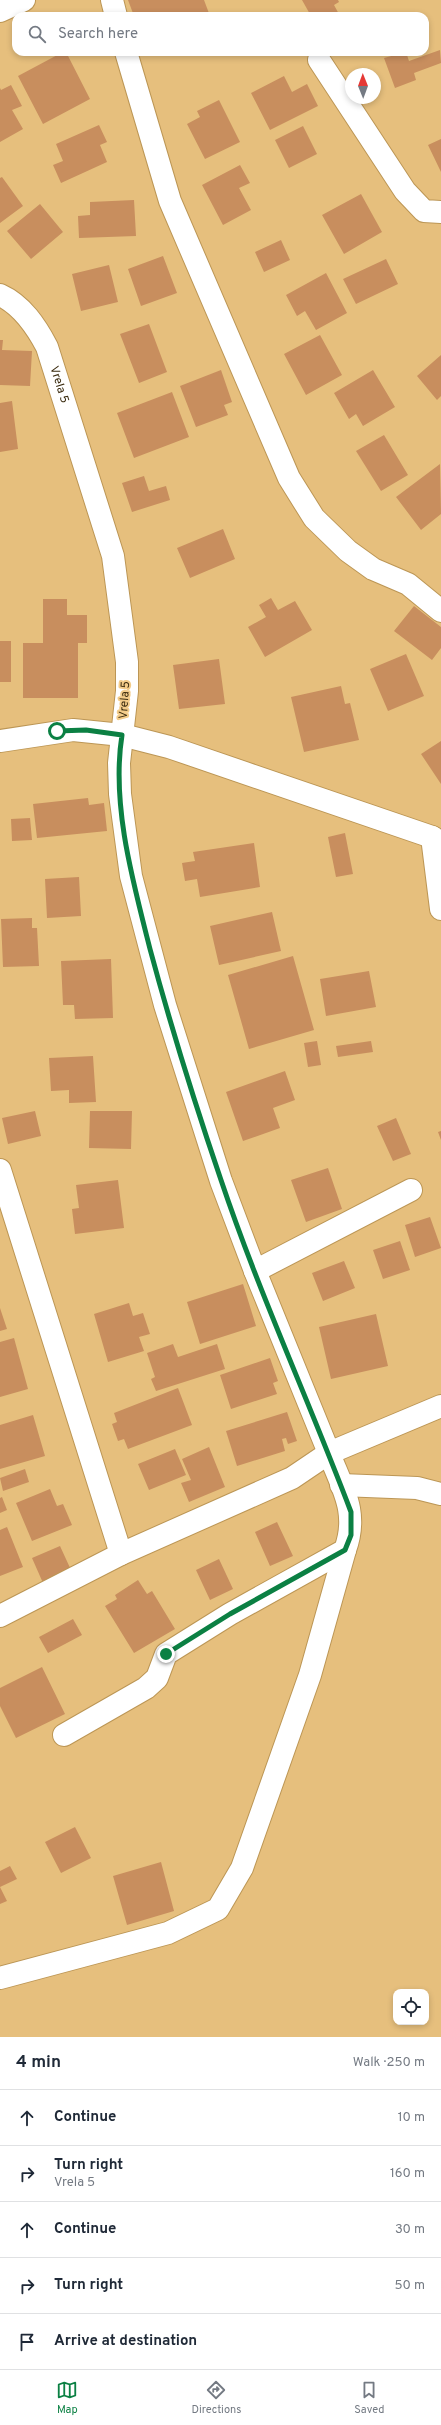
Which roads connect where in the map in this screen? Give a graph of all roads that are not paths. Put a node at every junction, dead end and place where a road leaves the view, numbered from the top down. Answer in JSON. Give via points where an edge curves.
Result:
{"nodes":[{"id":1,"x":24,"y":0,"type":"edge"},
{"id":2,"x":112,"y":0,"type":"edge"},
{"id":3,"x":0,"y":11,"type":"edge"},
{"id":4,"x":115,"y":12,"type":"edge"},
{"id":5,"x":127,"y":56,"type":"edge"},
{"id":6,"x":319,"y":60,"type":"dead end"},
{"id":7,"x":441,"y":212,"type":"edge"},
{"id":8,"x":0,"y":295,"type":"edge"},
{"id":9,"x":441,"y":611,"type":"edge"},
{"id":10,"x":122,"y":735,"type":"junction"},
{"id":11,"x":0,"y":741,"type":"edge"},
{"id":12,"x":436,"y":840,"type":"edge"},
{"id":13,"x":441,"y":909,"type":"edge"},
{"id":14,"x":0,"y":1170,"type":"edge"},
{"id":15,"x":411,"y":1190,"type":"dead end"},
{"id":16,"x":255,"y":1271,"type":"junction"},
{"id":17,"x":441,"y":1406,"type":"edge"},
{"id":18,"x":326,"y":1445,"type":"junction"},
{"id":19,"x":341,"y":1485,"type":"junction"},
{"id":20,"x":441,"y":1494,"type":"edge"},
{"id":21,"x":345,"y":1550,"type":"junction"},
{"id":22,"x":121,"y":1554,"type":"junction"},
{"id":23,"x":0,"y":1616,"type":"edge"},
{"id":24,"x":64,"y":1735,"type":"dead end"},
{"id":25,"x":0,"y":1978,"type":"edge"}],
"edges":[{"from":1,"to":3,"type":"street"},
{"from":2,"to":4,"type":"street"},
{"from":5,"to":9,"type":"street","via":[[170,201],[289,478],[314,518],[348,551],[373,569],[408,584]]},
{"from":6,"to":7,"type":"street","via":[[405,191],[424,211]]},
{"from":8,"to":10,"type":"street","name":"Vrela 5","via":[[20,308],[32,321],[47,347],[113,556],[126,662],[127,691]]},
{"from":10,"to":11,"type":"street","via":[[73,730]]},
{"from":10,"to":12,"type":"street","via":[[169,747]]},
{"from":10,"to":16,"type":"street","name":"Vrela 5","via":[[118,763],[131,876],[165,1005],[221,1181]]},
{"from":12,"to":13,"type":"street"},
{"from":14,"to":22,"type":"street"},
{"from":15,"to":16,"type":"street"},
{"from":16,"to":18,"type":"street","name":"Vrela 5"},
{"from":17,"to":18,"type":"street"},
{"from":18,"to":19,"type":"street","name":"Vrela 5"},
{"from":18,"to":22,"type":"street","via":[[292,1478]]},
{"from":19,"to":20,"type":"street","via":[[417,1488]]},
{"from":19,"to":21,"type":"street","name":"Vrela 5","via":[[351,1512],[351,1535]]},
{"from":21,"to":24,"type":"street","via":[[230,1614],[166,1654],[157,1678],[146,1688]]},
{"from":21,"to":25,"type":"street","name":"Vrela 5","via":[[310,1674],[242,1868],[218,1910],[168,1933]]},
{"from":22,"to":23,"type":"street"}]}
